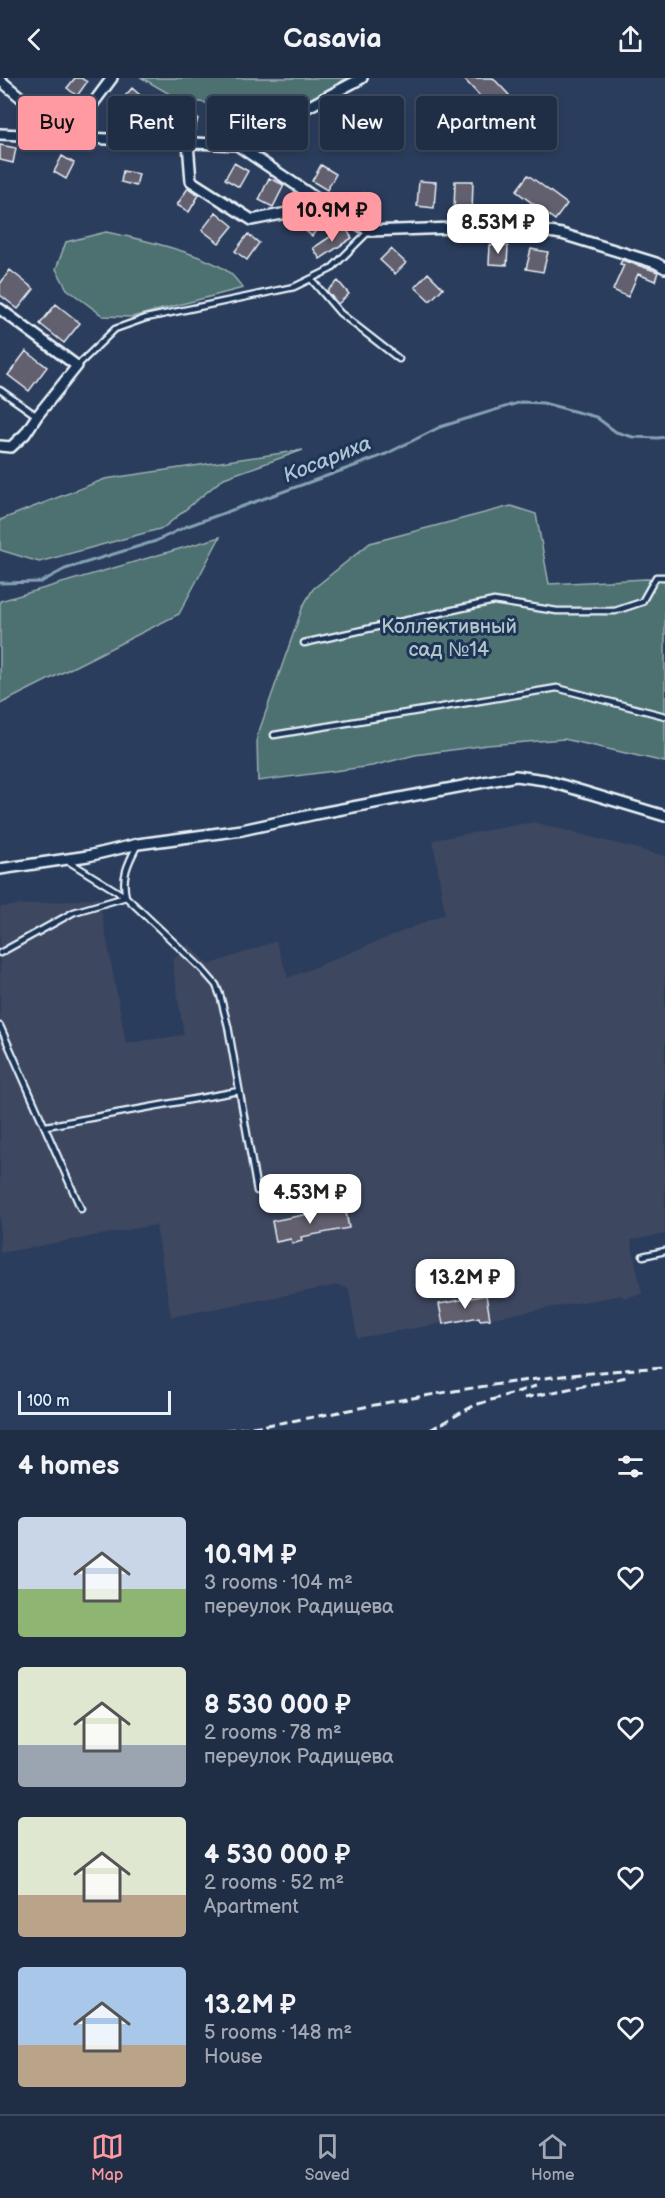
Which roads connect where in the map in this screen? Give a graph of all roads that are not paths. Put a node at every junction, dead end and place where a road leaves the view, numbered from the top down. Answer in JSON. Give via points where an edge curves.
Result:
{"nodes":[{"id":1,"x":112,"y":78,"type":"edge"},
{"id":2,"x":362,"y":78,"type":"edge"},
{"id":3,"x":0,"y":80,"type":"edge"},
{"id":4,"x":19,"y":96,"type":"edge"},
{"id":5,"x":96,"y":99,"type":"edge"},
{"id":6,"x":308,"y":107,"type":"edge"},
{"id":7,"x":0,"y":134,"type":"edge"},
{"id":8,"x":18,"y":135,"type":"edge"},
{"id":9,"x":189,"y":150,"type":"edge"},
{"id":10,"x":243,"y":150,"type":"edge"},
{"id":11,"x":326,"y":206,"type":"junction"},
{"id":12,"x":369,"y":231,"type":"junction"},
{"id":13,"x":665,"y":268,"type":"edge"},
{"id":14,"x":311,"y":279,"type":"junction"},
{"id":15,"x":0,"y":309,"type":"edge"},
{"id":16,"x":399,"y":358,"type":"dead end"},
{"id":17,"x":77,"y":366,"type":"junction"},
{"id":18,"x":0,"y":390,"type":"edge"},
{"id":19,"x":37,"y":416,"type":"junction"},
{"id":20,"x":0,"y":446,"type":"edge"},
{"id":21,"x":665,"y":577,"type":"edge"},
{"id":22,"x":304,"y":643,"type":"dead end"},
{"id":23,"x":665,"y":716,"type":"edge"},
{"id":24,"x":274,"y":735,"type":"dead end"},
{"id":25,"x":665,"y":816,"type":"edge"},
{"id":26,"x":138,"y":844,"type":"junction"},
{"id":27,"x":66,"y":860,"type":"junction"},
{"id":28,"x":0,"y":869,"type":"edge"},
{"id":29,"x":126,"y":897,"type":"junction"},
{"id":30,"x":0,"y":953,"type":"edge"},
{"id":31,"x":0,"y":1026,"type":"edge"},
{"id":32,"x":239,"y":1091,"type":"junction"},
{"id":33,"x":46,"y":1126,"type":"junction"},
{"id":34,"x":256,"y":1191,"type":"dead end"},
{"id":35,"x":81,"y":1209,"type":"dead end"},
{"id":36,"x":665,"y":1251,"type":"edge"},
{"id":37,"x":643,"y":1256,"type":"dead end"}],
"edges":[{"from":1,"to":5,"type":"street"},
{"from":2,"to":6,"type":"street"},
{"from":3,"to":4,"type":"street"},
{"from":7,"to":8,"type":"street"},
{"from":9,"to":11,"type":"street","via":[[191,182],[252,220]]},
{"from":10,"to":11,"type":"street"},
{"from":11,"to":12,"type":"street"},
{"from":12,"to":13,"type":"street","via":[[510,226],[562,234]]},
{"from":12,"to":14,"type":"lane","via":[[332,269]]},
{"from":14,"to":16,"type":"lane","via":[[340,313]]},
{"from":14,"to":17,"type":"lane","via":[[294,287],[146,318],[115,329]]},
{"from":15,"to":17,"type":"street"},
{"from":17,"to":19,"type":"street"},
{"from":18,"to":19,"type":"lane"},
{"from":19,"to":20,"type":"street","via":[[11,447]]},
{"from":21,"to":22,"type":"lane","via":[[656,577],[642,602],[615,611],[557,611],[494,601]]},
{"from":23,"to":24,"type":"lane","via":[[556,688]]},
{"from":25,"to":26,"type":"street","via":[[545,780],[516,776],[242,830]]},
{"from":26,"to":27,"type":"street"},
{"from":26,"to":29,"type":"lane","via":[[124,876]]},
{"from":27,"to":28,"type":"street"},
{"from":27,"to":29,"type":"lane"},
{"from":29,"to":30,"type":"lane","via":[[74,912]]},
{"from":29,"to":32,"type":"lane","via":[[216,985]]},
{"from":31,"to":33,"type":"lane"},
{"from":32,"to":33,"type":"lane"},
{"from":32,"to":34,"type":"lane"},
{"from":33,"to":35,"type":"lane"},
{"from":36,"to":37,"type":"lane"}]}
